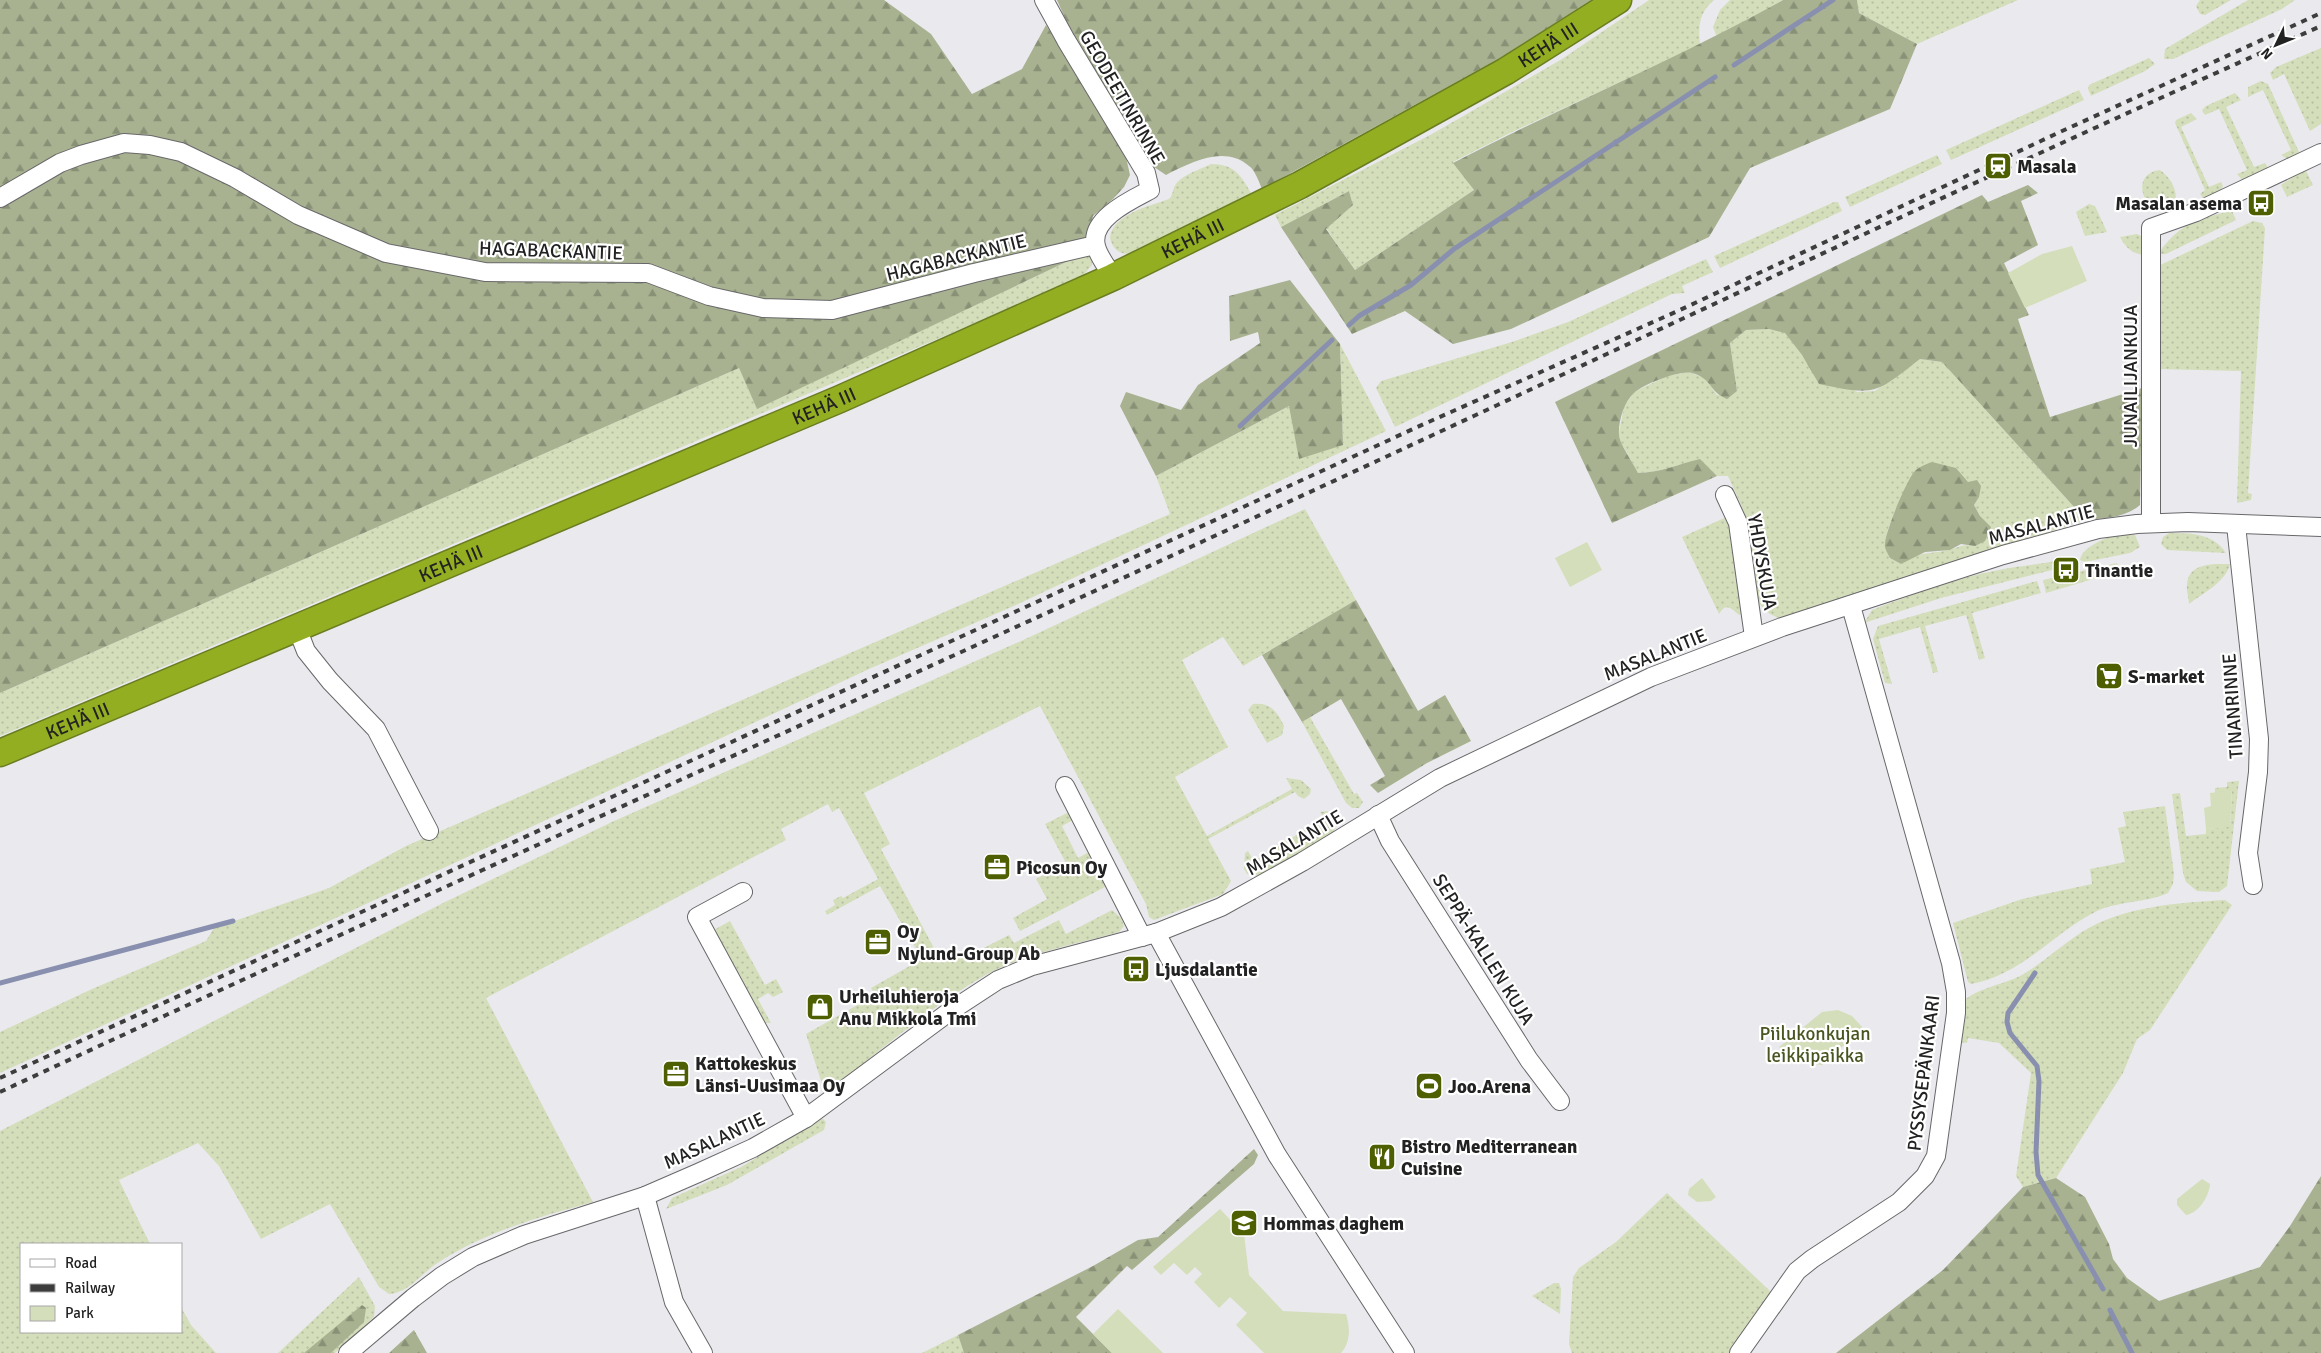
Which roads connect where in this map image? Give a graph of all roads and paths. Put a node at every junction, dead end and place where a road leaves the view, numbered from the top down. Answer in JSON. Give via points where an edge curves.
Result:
{"nodes":[{"id":1,"x":1044,"y":0,"type":"edge"},
{"id":2,"x":1618,"y":0,"type":"edge"},
{"id":3,"x":2321,"y":153,"type":"edge"},
{"id":4,"x":0,"y":198,"type":"edge"},
{"id":5,"x":1096,"y":245,"type":"junction"},
{"id":6,"x":1113,"y":277,"type":"junction"},
{"id":7,"x":1725,"y":495,"type":"dead end"},
{"id":8,"x":2151,"y":523,"type":"junction"},
{"id":9,"x":2236,"y":524,"type":"junction"},
{"id":10,"x":2321,"y":527,"type":"edge"},
{"id":11,"x":1851,"y":606,"type":"junction"},
{"id":12,"x":297,"y":628,"type":"junction"},
{"id":13,"x":1754,"y":637,"type":"junction"},
{"id":14,"x":0,"y":753,"type":"edge"},
{"id":15,"x":1065,"y":786,"type":"dead end"},
{"id":16,"x":1378,"y":815,"type":"junction"},
{"id":17,"x":429,"y":831,"type":"dead end"},
{"id":18,"x":2253,"y":885,"type":"dead end"},
{"id":19,"x":743,"y":892,"type":"dead end"},
{"id":20,"x":1149,"y":935,"type":"junction"},
{"id":21,"x":1560,"y":1101,"type":"dead end"},
{"id":22,"x":806,"y":1118,"type":"junction"},
{"id":23,"x":645,"y":1196,"type":"junction"},
{"id":24,"x":348,"y":1353,"type":"edge"},
{"id":25,"x":703,"y":1353,"type":"edge"},
{"id":26,"x":1405,"y":1353,"type":"edge"},
{"id":27,"x":1739,"y":1353,"type":"edge"}],
"edges":[{"from":1,"to":5,"type":"street","name":"GEODEETINRINNE","via":[[1132,147],[1146,173],[1150,190],[1108,216],[1099,226]]},
{"from":2,"to":6,"type":"highway","name":"KEHÄ III","via":[[1506,71],[1300,185]]},
{"from":3,"to":8,"type":"street","name":"JUNAILIJANKUJA","via":[[2196,212],[2151,228]]},
{"from":4,"to":5,"type":"street","name":"HAGABACKANTIE","via":[[60,163],[81,155],[124,143],[150,145],[181,152],[235,178],[298,215],[386,253],[485,272],[648,273],[709,296],[763,308],[832,310]]},
{"from":5,"to":6,"type":"street"},
{"from":6,"to":12,"type":"highway","name":"KEHÄ III","via":[[840,399]]},
{"from":7,"to":13,"type":"street","name":"YHDYSKUJA","via":[[1738,523]]},
{"from":8,"to":9,"type":"street","name":"MASALANTIE"},
{"from":8,"to":11,"type":"street","name":"MASALANTIE","via":[[2098,529],[2053,540]]},
{"from":9,"to":10,"type":"street","name":"MASALANTIE"},
{"from":9,"to":18,"type":"street","name":"TINANRINNE","via":[[2259,739],[2248,853]]},
{"from":11,"to":13,"type":"street","name":"MASALANTIE"},
{"from":11,"to":27,"type":"street","name":"PYSSYSEPÄNKAARI","via":[[1951,963],[1956,992],[1956,1013],[1936,1156],[1925,1176],[1899,1202],[1797,1271]]},
{"from":12,"to":14,"type":"highway","name":"KEHÄ III"},
{"from":12,"to":17,"type":"street","via":[[306,651],[376,729]]},
{"from":13,"to":16,"type":"street","name":"MASALANTIE","via":[[1651,676],[1440,778]]},
{"from":15,"to":20,"type":"street","via":[[1118,887]]},
{"from":16,"to":20,"type":"street","name":"MASALANTIE","via":[[1249,893],[1194,919]]},
{"from":16,"to":21,"type":"street","name":"SEPPÄ-KALLEN KUJA","via":[[1390,841],[1529,1060]]},
{"from":19,"to":22,"type":"street","via":[[697,917]]},
{"from":20,"to":22,"type":"street","name":"MASALANTIE","via":[[1032,966],[998,980],[949,1012]]},
{"from":20,"to":26,"type":"street","via":[[1277,1155]]},
{"from":22,"to":23,"type":"street","name":"MASALANTIE","via":[[753,1148]]},
{"from":23,"to":24,"type":"street","name":"MASALANTIE","via":[[524,1235],[473,1256],[413,1298]]},
{"from":23,"to":25,"type":"street","via":[[674,1302]]}]}
